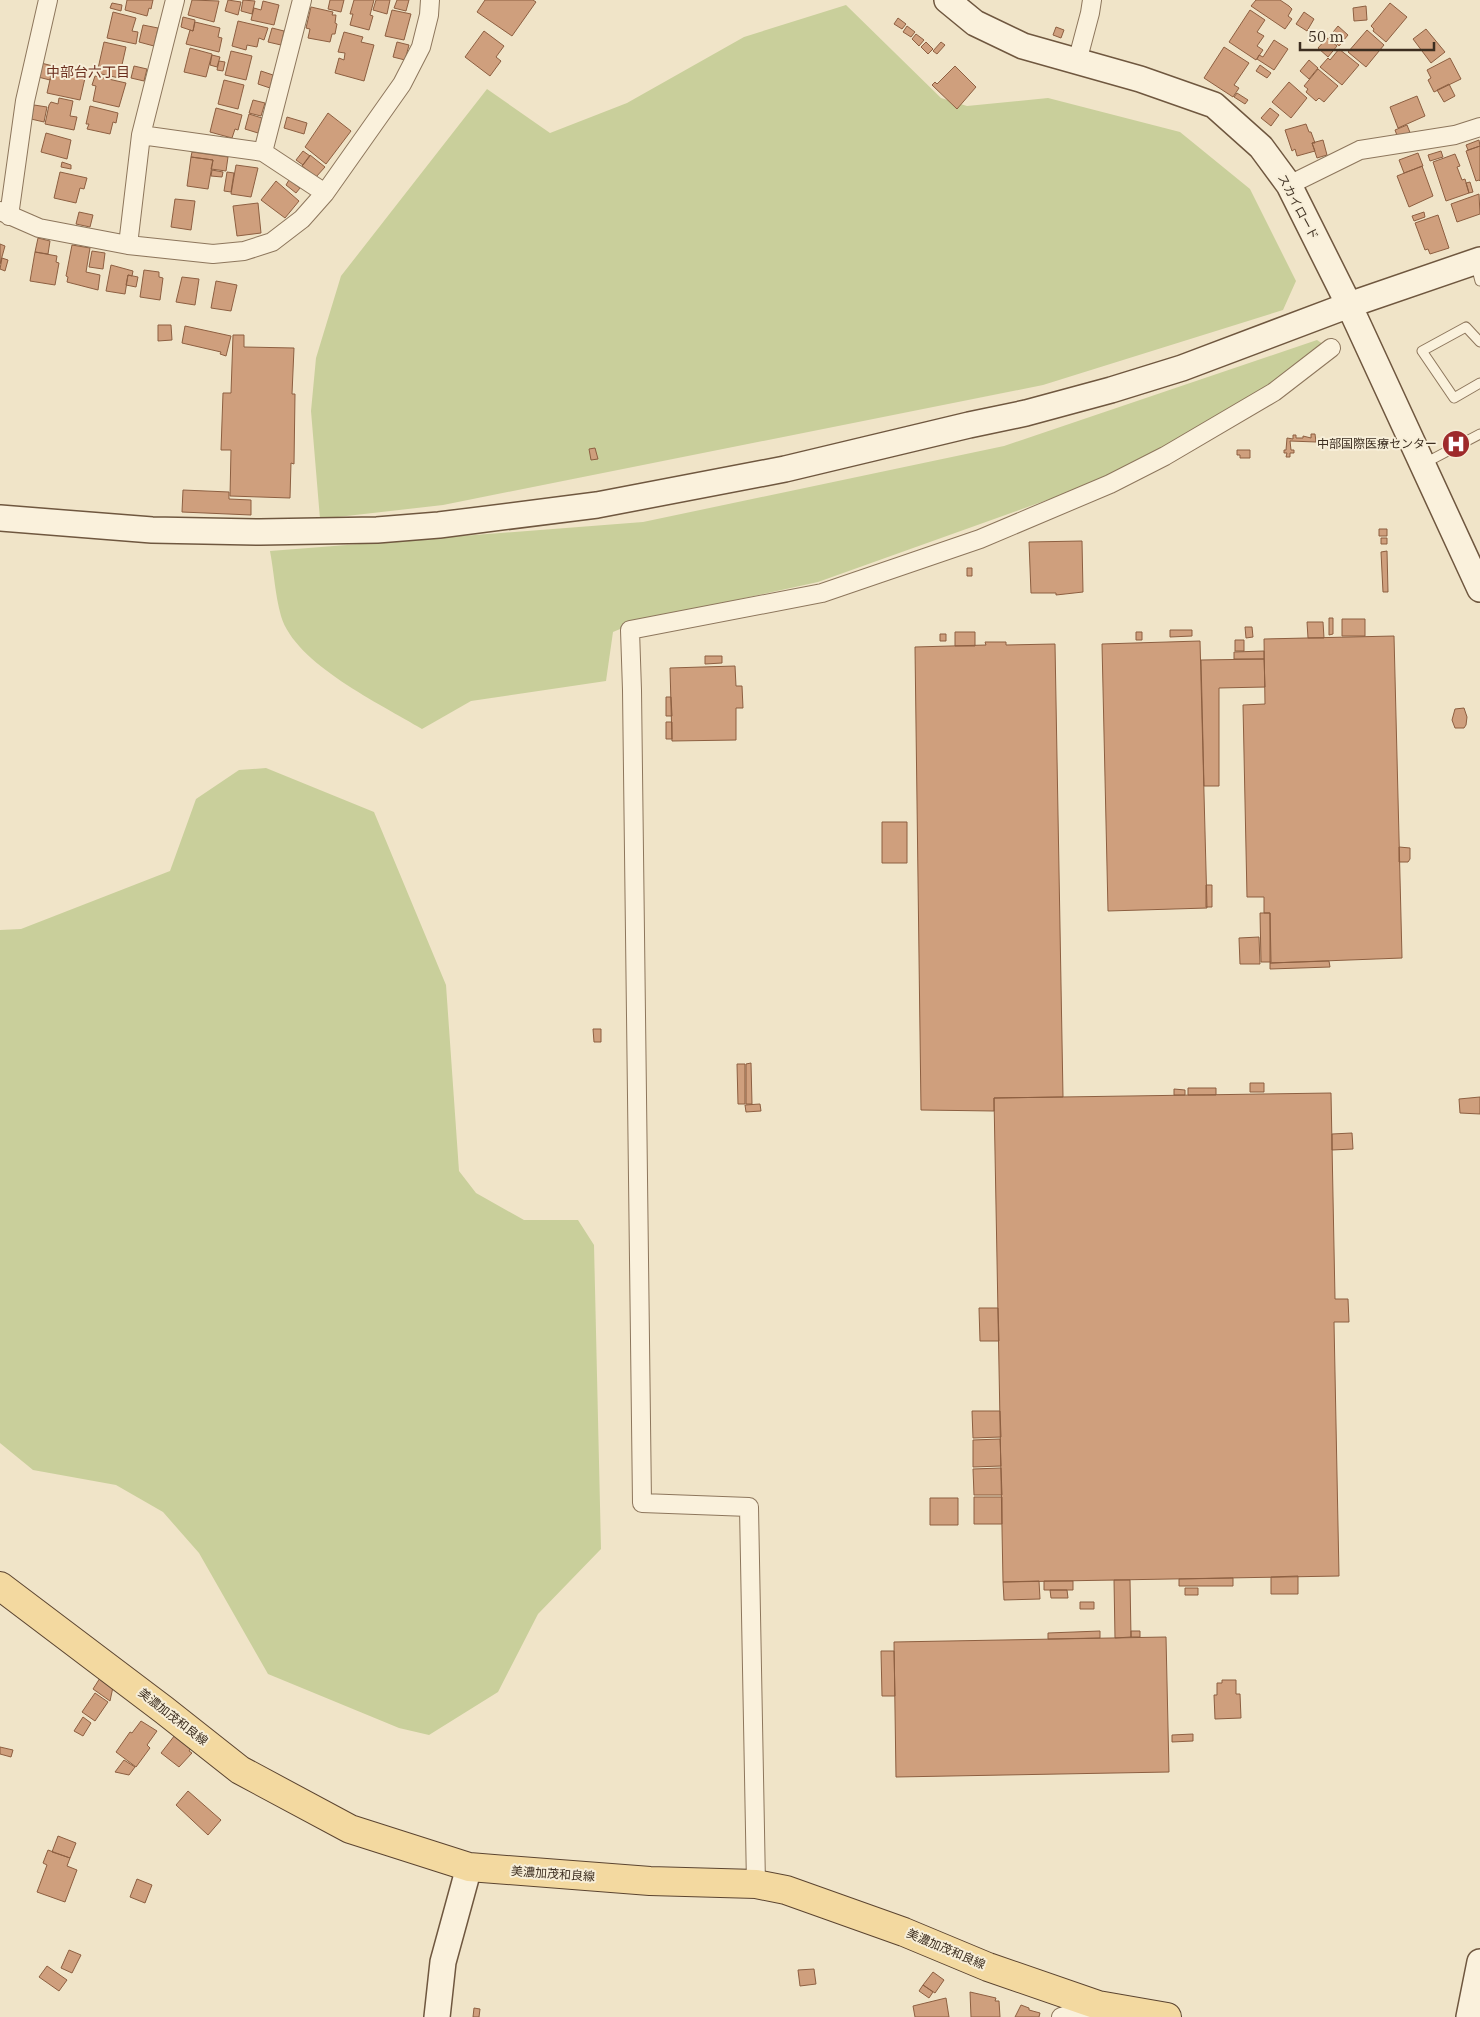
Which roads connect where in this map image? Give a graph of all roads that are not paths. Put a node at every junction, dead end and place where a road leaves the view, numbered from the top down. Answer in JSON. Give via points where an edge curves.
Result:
{"nodes":[{"id":1,"x":48,"y":0,"type":"edge"},
{"id":2,"x":174,"y":0,"type":"edge"},
{"id":3,"x":302,"y":0,"type":"edge"},
{"id":4,"x":430,"y":0,"type":"edge"},
{"id":5,"x":947,"y":0,"type":"edge"},
{"id":6,"x":1092,"y":0,"type":"edge"},
{"id":7,"x":1077,"y":62,"type":"junction"},
{"id":8,"x":1480,"y":127,"type":"edge"},
{"id":9,"x":141,"y":135,"type":"junction"},
{"id":10,"x":263,"y":152,"type":"junction"},
{"id":11,"x":1289,"y":185,"type":"junction"},
{"id":12,"x":324,"y":193,"type":"junction"},
{"id":13,"x":4,"y":214,"type":"edge"},
{"id":14,"x":128,"y":245,"type":"junction"},
{"id":15,"x":1478,"y":268,"type":"edge"},
{"id":16,"x":1349,"y":305,"type":"junction"},
{"id":17,"x":1480,"y":342,"type":"edge"},
{"id":18,"x":1330,"y":348,"type":"dead end"},
{"id":19,"x":1480,"y":383,"type":"edge"},
{"id":20,"x":1480,"y":434,"type":"edge"},
{"id":21,"x":1422,"y":464,"type":"junction"},
{"id":22,"x":0,"y":518,"type":"edge"},
{"id":23,"x":1480,"y":589,"type":"edge"},
{"id":24,"x":0,"y":1586,"type":"edge"},
{"id":25,"x":469,"y":1868,"type":"junction"},
{"id":26,"x":756,"y":1884,"type":"junction"},
{"id":27,"x":1480,"y":1962,"type":"edge"},
{"id":28,"x":1098,"y":2005,"type":"junction"},
{"id":29,"x":437,"y":2017,"type":"edge"},
{"id":30,"x":1061,"y":2017,"type":"edge"},
{"id":31,"x":1167,"y":2017,"type":"edge"},
{"id":32,"x":1469,"y":2017,"type":"edge"}],
"edges":[{"from":1,"to":13,"type":"street"},
{"from":2,"to":9,"type":"street"},
{"from":3,"to":10,"type":"street"},
{"from":4,"to":12,"type":"street","via":[[420,47],[402,84]]},
{"from":5,"to":7,"type":"street","name":"スカイロード","via":[[975,22],[1023,46]]},
{"from":6,"to":7,"type":"street"},
{"from":7,"to":11,"type":"street","name":"スカイロード","via":[[1140,79],[1214,105],[1261,146]]},
{"from":8,"to":11,"type":"street","via":[[1455,135],[1360,150]]},
{"from":9,"to":10,"type":"street"},
{"from":9,"to":14,"type":"street"},
{"from":10,"to":12,"type":"street"},
{"from":11,"to":16,"type":"street","name":"スカイロード"},
{"from":12,"to":14,"type":"street","via":[[302,218],[272,242],[244,251],[213,254]]},
{"from":13,"to":14,"type":"street","via":[[39,228]]},
{"from":15,"to":16,"type":"street"},
{"from":16,"to":21,"type":"street","name":"スカイロード"},
{"from":16,"to":22,"type":"street","via":[[1182,368],[1111,390],[785,469],[597,505],[377,530],[152,530]]},
{"from":17,"to":19,"type":"lane","via":[[1466,327],[1422,350],[1454,398]]},
{"from":18,"to":26,"type":"street","via":[[1274,392],[1165,456],[1110,484],[980,539],[822,593],[630,630],[642,1503],[749,1507]]},
{"from":20,"to":21,"type":"lane"},
{"from":21,"to":23,"type":"street","name":"スカイロード"},
{"from":24,"to":25,"type":"main road","name":"美濃加茂和良線","via":[[240,1770],[350,1829]]},
{"from":25,"to":26,"type":"main road","name":"美濃加茂和良線","via":[[650,1881]]},
{"from":25,"to":29,"type":"street","via":[[443,1962]]},
{"from":26,"to":28,"type":"main road","name":"美濃加茂和良線","via":[[786,1890]]},
{"from":27,"to":32,"type":"street"},
{"from":28,"to":30,"type":"street"},
{"from":28,"to":31,"type":"main road","name":"美濃加茂和良線"}]}
